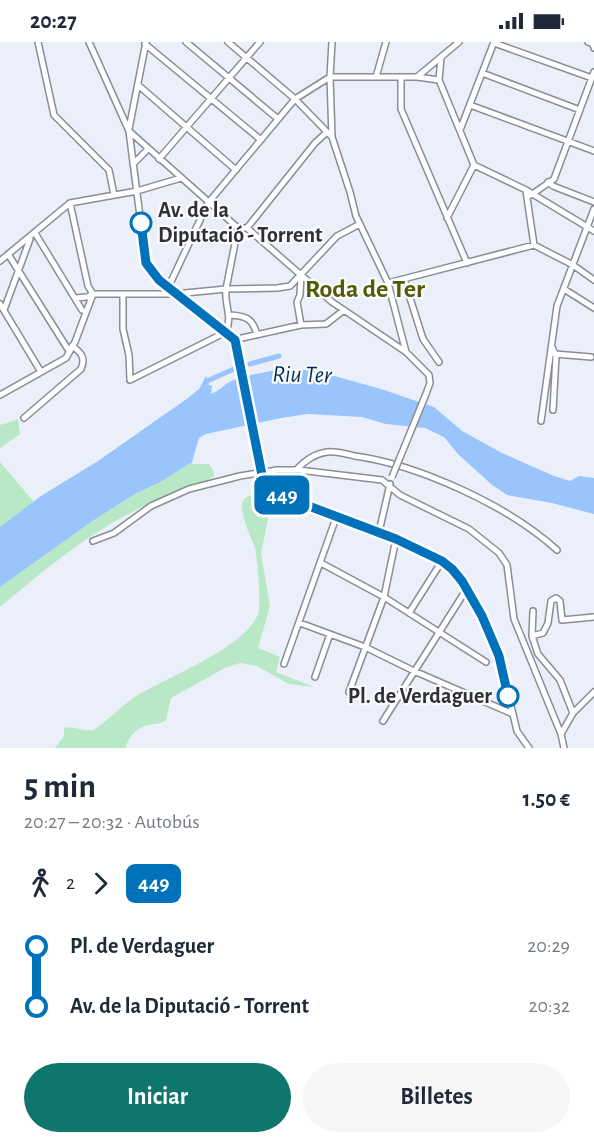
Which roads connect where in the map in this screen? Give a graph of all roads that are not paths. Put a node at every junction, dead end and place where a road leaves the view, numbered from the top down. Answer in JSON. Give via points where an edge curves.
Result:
{"nodes":[{"id":1,"x":38,"y":42,"type":"edge"},
{"id":2,"x":88,"y":42,"type":"edge"},
{"id":3,"x":186,"y":42,"type":"edge"},
{"id":4,"x":228,"y":42,"type":"edge"},
{"id":5,"x":260,"y":42,"type":"edge"},
{"id":6,"x":332,"y":42,"type":"edge"},
{"id":7,"x":387,"y":42,"type":"edge"},
{"id":8,"x":459,"y":42,"type":"edge"},
{"id":9,"x":494,"y":42,"type":"edge"},
{"id":10,"x":588,"y":42,"type":"edge"},
{"id":11,"x":145,"y":43,"type":"edge"},
{"id":12,"x":594,"y":48,"type":"edge"},
{"id":13,"x":441,"y":57,"type":"junction"},
{"id":14,"x":247,"y":58,"type":"junction"},
{"id":15,"x":482,"y":73,"type":"junction"},
{"id":16,"x":593,"y":75,"type":"edge"},
{"id":17,"x":330,"y":76,"type":"junction"},
{"id":18,"x":376,"y":77,"type":"junction"},
{"id":19,"x":401,"y":77,"type":"junction"},
{"id":20,"x":417,"y":77,"type":"junction"},
{"id":21,"x":228,"y":79,"type":"junction"},
{"id":22,"x":439,"y":80,"type":"junction"},
{"id":23,"x":138,"y":85,"type":"junction"},
{"id":24,"x":211,"y":99,"type":"junction"},
{"id":25,"x":295,"y":99,"type":"junction"},
{"id":26,"x":470,"y":105,"type":"junction"},
{"id":27,"x":580,"y":110,"type":"junction"},
{"id":28,"x":278,"y":119,"type":"junction"},
{"id":29,"x":187,"y":127,"type":"junction"},
{"id":30,"x":460,"y":130,"type":"junction"},
{"id":31,"x":129,"y":131,"type":"junction"},
{"id":32,"x":329,"y":135,"type":"junction"},
{"id":33,"x":261,"y":140,"type":"junction"},
{"id":34,"x":568,"y":141,"type":"junction"},
{"id":35,"x":148,"y":149,"type":"junction"},
{"id":36,"x":594,"y":151,"type":"edge"},
{"id":37,"x":159,"y":159,"type":"junction"},
{"id":38,"x":133,"y":164,"type":"junction"},
{"id":39,"x":474,"y":165,"type":"junction"},
{"id":40,"x":236,"y":170,"type":"junction"},
{"id":41,"x":181,"y":178,"type":"junction"},
{"id":42,"x":548,"y":182,"type":"junction"},
{"id":43,"x":137,"y":191,"type":"junction"},
{"id":44,"x":529,"y":192,"type":"junction"},
{"id":45,"x":114,"y":195,"type":"junction"},
{"id":46,"x":208,"y":202,"type":"junction"},
{"id":47,"x":594,"y":202,"type":"edge"},
{"id":48,"x":70,"y":203,"type":"junction"},
{"id":49,"x":594,"y":209,"type":"edge"},
{"id":50,"x":447,"y":218,"type":"junction"},
{"id":51,"x":360,"y":224,"type":"junction"},
{"id":52,"x":238,"y":228,"type":"junction"},
{"id":53,"x":247,"y":228,"type":"junction"},
{"id":54,"x":587,"y":229,"type":"junction"},
{"id":55,"x":594,"y":231,"type":"edge"},
{"id":56,"x":33,"y":235,"type":"junction"},
{"id":57,"x":534,"y":246,"type":"junction"},
{"id":58,"x":8,"y":254,"type":"junction"},
{"id":59,"x":0,"y":261,"type":"edge"},
{"id":60,"x":467,"y":263,"type":"junction"},
{"id":61,"x":573,"y":266,"type":"junction"},
{"id":62,"x":19,"y":271,"type":"junction"},
{"id":63,"x":301,"y":275,"type":"junction"},
{"id":64,"x":404,"y":279,"type":"junction"},
{"id":65,"x":594,"y":280,"type":"edge"},
{"id":66,"x":388,"y":283,"type":"junction"},
{"id":67,"x":168,"y":288,"type":"junction"},
{"id":68,"x":226,"y":289,"type":"junction"},
{"id":69,"x":564,"y":289,"type":"junction"},
{"id":70,"x":93,"y":294,"type":"junction"},
{"id":71,"x":123,"y":294,"type":"junction"},
{"id":72,"x":176,"y":294,"type":"junction"},
{"id":73,"x":75,"y":298,"type":"junction"},
{"id":74,"x":0,"y":304,"type":"edge"},
{"id":75,"x":594,"y":308,"type":"edge"},
{"id":76,"x":4,"y":310,"type":"junction"},
{"id":77,"x":82,"y":310,"type":"dead end"},
{"id":78,"x":344,"y":310,"type":"junction"},
{"id":79,"x":230,"y":315,"type":"junction"},
{"id":80,"x":301,"y":326,"type":"junction"},
{"id":81,"x":226,"y":332,"type":"junction"},
{"id":82,"x":257,"y":335,"type":"junction"},
{"id":83,"x":242,"y":338,"type":"dead end"},
{"id":84,"x":551,"y":346,"type":"junction"},
{"id":85,"x":71,"y":349,"type":"junction"},
{"id":86,"x":406,"y":352,"type":"junction"},
{"id":87,"x":555,"y":354,"type":"junction"},
{"id":88,"x":591,"y":357,"type":"dead end"},
{"id":89,"x":438,"y":362,"type":"dead end"},
{"id":90,"x":41,"y":372,"type":"junction"},
{"id":91,"x":0,"y":395,"type":"edge"},
{"id":92,"x":553,"y":410,"type":"dead end"},
{"id":93,"x":24,"y":418,"type":"dead end"},
{"id":94,"x":541,"y":421,"type":"dead end"},
{"id":95,"x":296,"y":470,"type":"junction"},
{"id":96,"x":390,"y":485,"type":"junction"},
{"id":97,"x":337,"y":515,"type":"junction"},
{"id":98,"x":379,"y":532,"type":"junction"},
{"id":99,"x":396,"y":539,"type":"junction"},
{"id":100,"x":93,"y":542,"type":"dead end"},
{"id":101,"x":557,"y":550,"type":"dead end"},
{"id":102,"x":442,"y":561,"type":"junction"},
{"id":103,"x":321,"y":563,"type":"junction"},
{"id":104,"x":466,"y":590,"type":"junction"},
{"id":105,"x":384,"y":597,"type":"junction"},
{"id":106,"x":533,"y":611,"type":"dead end"},
{"id":107,"x":409,"y":613,"type":"junction"},
{"id":108,"x":594,"y":617,"type":"edge"},
{"id":109,"x":300,"y":623,"type":"junction"},
{"id":110,"x":439,"y":632,"type":"junction"},
{"id":111,"x":330,"y":634,"type":"junction"},
{"id":112,"x":532,"y":636,"type":"junction"},
{"id":113,"x":365,"y":647,"type":"junction"},
{"id":114,"x":486,"y":662,"type":"dead end"},
{"id":115,"x":284,"y":664,"type":"dead end"},
{"id":116,"x":414,"y":672,"type":"junction"},
{"id":117,"x":315,"y":677,"type":"dead end"},
{"id":118,"x":349,"y":692,"type":"dead end"},
{"id":119,"x":593,"y":693,"type":"edge"},
{"id":120,"x":573,"y":713,"type":"junction"},
{"id":121,"x":513,"y":714,"type":"junction"},
{"id":122,"x":383,"y":721,"type":"dead end"},
{"id":123,"x":561,"y":734,"type":"junction"},
{"id":124,"x":562,"y":747,"type":"edge"},
{"id":125,"x":529,"y":748,"type":"edge"}],
"edges":[{"from":1,"to":45,"type":"street","via":[[54,115],[109,170]]},
{"from":2,"to":31,"type":"street"},
{"from":3,"to":21,"type":"street"},
{"from":4,"to":14,"type":"street"},
{"from":5,"to":14,"type":"street"},
{"from":6,"to":17,"type":"street"},
{"from":7,"to":18,"type":"street"},
{"from":8,"to":13,"type":"street"},
{"from":9,"to":15,"type":"street"},
{"from":9,"to":16,"type":"street"},
{"from":10,"to":12,"type":"street"},
{"from":11,"to":23,"type":"street"},
{"from":11,"to":24,"type":"street"},
{"from":13,"to":20,"type":"street"},
{"from":13,"to":22,"type":"street"},
{"from":14,"to":21,"type":"street"},
{"from":14,"to":25,"type":"street"},
{"from":15,"to":26,"type":"street"},
{"from":15,"to":27,"type":"street"},
{"from":16,"to":27,"type":"street"},
{"from":17,"to":18,"type":"street"},
{"from":17,"to":25,"type":"street"},
{"from":17,"to":32,"type":"street"},
{"from":18,"to":19,"type":"street"},
{"from":19,"to":20,"type":"street"},
{"from":19,"to":50,"type":"street","via":[[401,109]]},
{"from":20,"to":22,"type":"street"},
{"from":21,"to":24,"type":"street"},
{"from":21,"to":28,"type":"street"},
{"from":22,"to":30,"type":"street"},
{"from":23,"to":29,"type":"street"},
{"from":23,"to":31,"type":"street"},
{"from":24,"to":29,"type":"street"},
{"from":24,"to":33,"type":"street"},
{"from":25,"to":28,"type":"street"},
{"from":25,"to":32,"type":"street"},
{"from":26,"to":30,"type":"street"},
{"from":26,"to":34,"type":"street"},
{"from":27,"to":34,"type":"street"},
{"from":28,"to":33,"type":"street"},
{"from":29,"to":37,"type":"street"},
{"from":29,"to":40,"type":"street"},
{"from":30,"to":39,"type":"street"},
{"from":31,"to":35,"type":"street"},
{"from":31,"to":38,"type":"street"},
{"from":32,"to":51,"type":"street"},
{"from":32,"to":53,"type":"street","via":[[315,143]]},
{"from":33,"to":40,"type":"street"},
{"from":34,"to":36,"type":"street"},
{"from":34,"to":42,"type":"street","via":[[554,179]]},
{"from":35,"to":37,"type":"street"},
{"from":35,"to":38,"type":"street"},
{"from":37,"to":41,"type":"street"},
{"from":38,"to":43,"type":"street"},
{"from":39,"to":44,"type":"street"},
{"from":39,"to":50,"type":"street"},
{"from":40,"to":46,"type":"street"},
{"from":41,"to":43,"type":"street"},
{"from":41,"to":46,"type":"street"},
{"from":42,"to":44,"type":"street"},
{"from":42,"to":47,"type":"street"},
{"from":43,"to":45,"type":"street"},
{"from":43,"to":67,"type":"street","via":[[146,263]]},
{"from":44,"to":54,"type":"street"},
{"from":44,"to":57,"type":"street"},
{"from":45,"to":48,"type":"street"},
{"from":46,"to":52,"type":"street"},
{"from":46,"to":67,"type":"street"},
{"from":48,"to":56,"type":"street"},
{"from":48,"to":70,"type":"street"},
{"from":49,"to":54,"type":"street"},
{"from":50,"to":60,"type":"street"},
{"from":51,"to":63,"type":"street","via":[[337,236]]},
{"from":51,"to":66,"type":"street"},
{"from":52,"to":53,"type":"street"},
{"from":52,"to":68,"type":"street"},
{"from":53,"to":63,"type":"street"},
{"from":54,"to":55,"type":"street"},
{"from":54,"to":61,"type":"street"},
{"from":56,"to":58,"type":"street"},
{"from":56,"to":62,"type":"street"},
{"from":56,"to":73,"type":"street"},
{"from":57,"to":60,"type":"street"},
{"from":57,"to":61,"type":"street"},
{"from":58,"to":59,"type":"street"},
{"from":58,"to":62,"type":"street"},
{"from":60,"to":64,"type":"street"},
{"from":61,"to":65,"type":"street"},
{"from":61,"to":69,"type":"street"},
{"from":62,"to":76,"type":"street"},
{"from":62,"to":85,"type":"street"},
{"from":63,"to":68,"type":"street","via":[[290,286]]},
{"from":63,"to":78,"type":"street"},
{"from":63,"to":80,"type":"street","via":[[297,302]]},
{"from":64,"to":66,"type":"street"},
{"from":64,"to":89,"type":"street","via":[[420,333]]},
{"from":66,"to":86,"type":"street"},
{"from":67,"to":72,"type":"street"},
{"from":68,"to":72,"type":"street"},
{"from":68,"to":79,"type":"street"},
{"from":69,"to":75,"type":"street"},
{"from":69,"to":84,"type":"street"},
{"from":70,"to":71,"type":"street"},
{"from":70,"to":73,"type":"street"},
{"from":70,"to":85,"type":"street"},
{"from":71,"to":72,"type":"street"},
{"from":71,"to":81,"type":"street","via":[[130,380]]},
{"from":72,"to":81,"type":"street"},
{"from":73,"to":77,"type":"street"},
{"from":74,"to":76,"type":"street"},
{"from":76,"to":90,"type":"street"},
{"from":78,"to":80,"type":"street","via":[[327,324]]},
{"from":78,"to":86,"type":"street"},
{"from":79,"to":81,"type":"street"},
{"from":79,"to":82,"type":"street","via":[[249,319],[255,324]]},
{"from":80,"to":82,"type":"street"},
{"from":81,"to":97,"type":"street","bridge":true,"via":[[237,345],[263,480],[277,494]]},
{"from":82,"to":83,"type":"street"},
{"from":84,"to":87,"type":"street"},
{"from":84,"to":94,"type":"street"},
{"from":85,"to":90,"type":"street","via":[[66,358]]},
{"from":85,"to":93,"type":"street","via":[[80,351],[81,369]]},
{"from":86,"to":96,"type":"street","bridge":true,"via":[[429,375],[430,383]]},
{"from":87,"to":88,"type":"street"},
{"from":87,"to":92,"type":"street"},
{"from":90,"to":91,"type":"street"},
{"from":95,"to":96,"type":"street","via":[[382,480]]},
{"from":95,"to":100,"type":"street","via":[[240,476],[180,494],[151,506],[114,533]]},
{"from":95,"to":101,"type":"street","via":[[308,458],[329,452],[378,459],[490,504]]},
{"from":96,"to":98,"type":"street"},
{"from":96,"to":123,"type":"street","via":[[400,495],[469,529],[503,559],[514,619]]},
{"from":97,"to":98,"type":"street"},
{"from":97,"to":103,"type":"street"},
{"from":98,"to":99,"type":"street"},
{"from":99,"to":102,"type":"street"},
{"from":99,"to":105,"type":"street"},
{"from":102,"to":104,"type":"street"},
{"from":102,"to":107,"type":"street"},
{"from":103,"to":105,"type":"street"},
{"from":103,"to":109,"type":"street"},
{"from":104,"to":110,"type":"street"},
{"from":104,"to":121,"type":"street","via":[[499,656]]},
{"from":105,"to":107,"type":"street"},
{"from":105,"to":113,"type":"street"},
{"from":106,"to":112,"type":"street"},
{"from":107,"to":110,"type":"street"},
{"from":108,"to":112,"type":"street","via":[[562,620],[560,601],[556,598],[551,602],[543,633]]},
{"from":109,"to":111,"type":"street"},
{"from":109,"to":115,"type":"street"},
{"from":110,"to":114,"type":"street"},
{"from":110,"to":116,"type":"street"},
{"from":111,"to":113,"type":"street"},
{"from":111,"to":117,"type":"street"},
{"from":112,"to":120,"type":"street","via":[[538,654],[560,680]]},
{"from":113,"to":116,"type":"street"},
{"from":113,"to":118,"type":"street"},
{"from":116,"to":121,"type":"street"},
{"from":116,"to":122,"type":"street"},
{"from":119,"to":120,"type":"street"},
{"from":120,"to":123,"type":"street"},
{"from":121,"to":125,"type":"street","via":[[517,731]]},
{"from":123,"to":124,"type":"street"}]}
